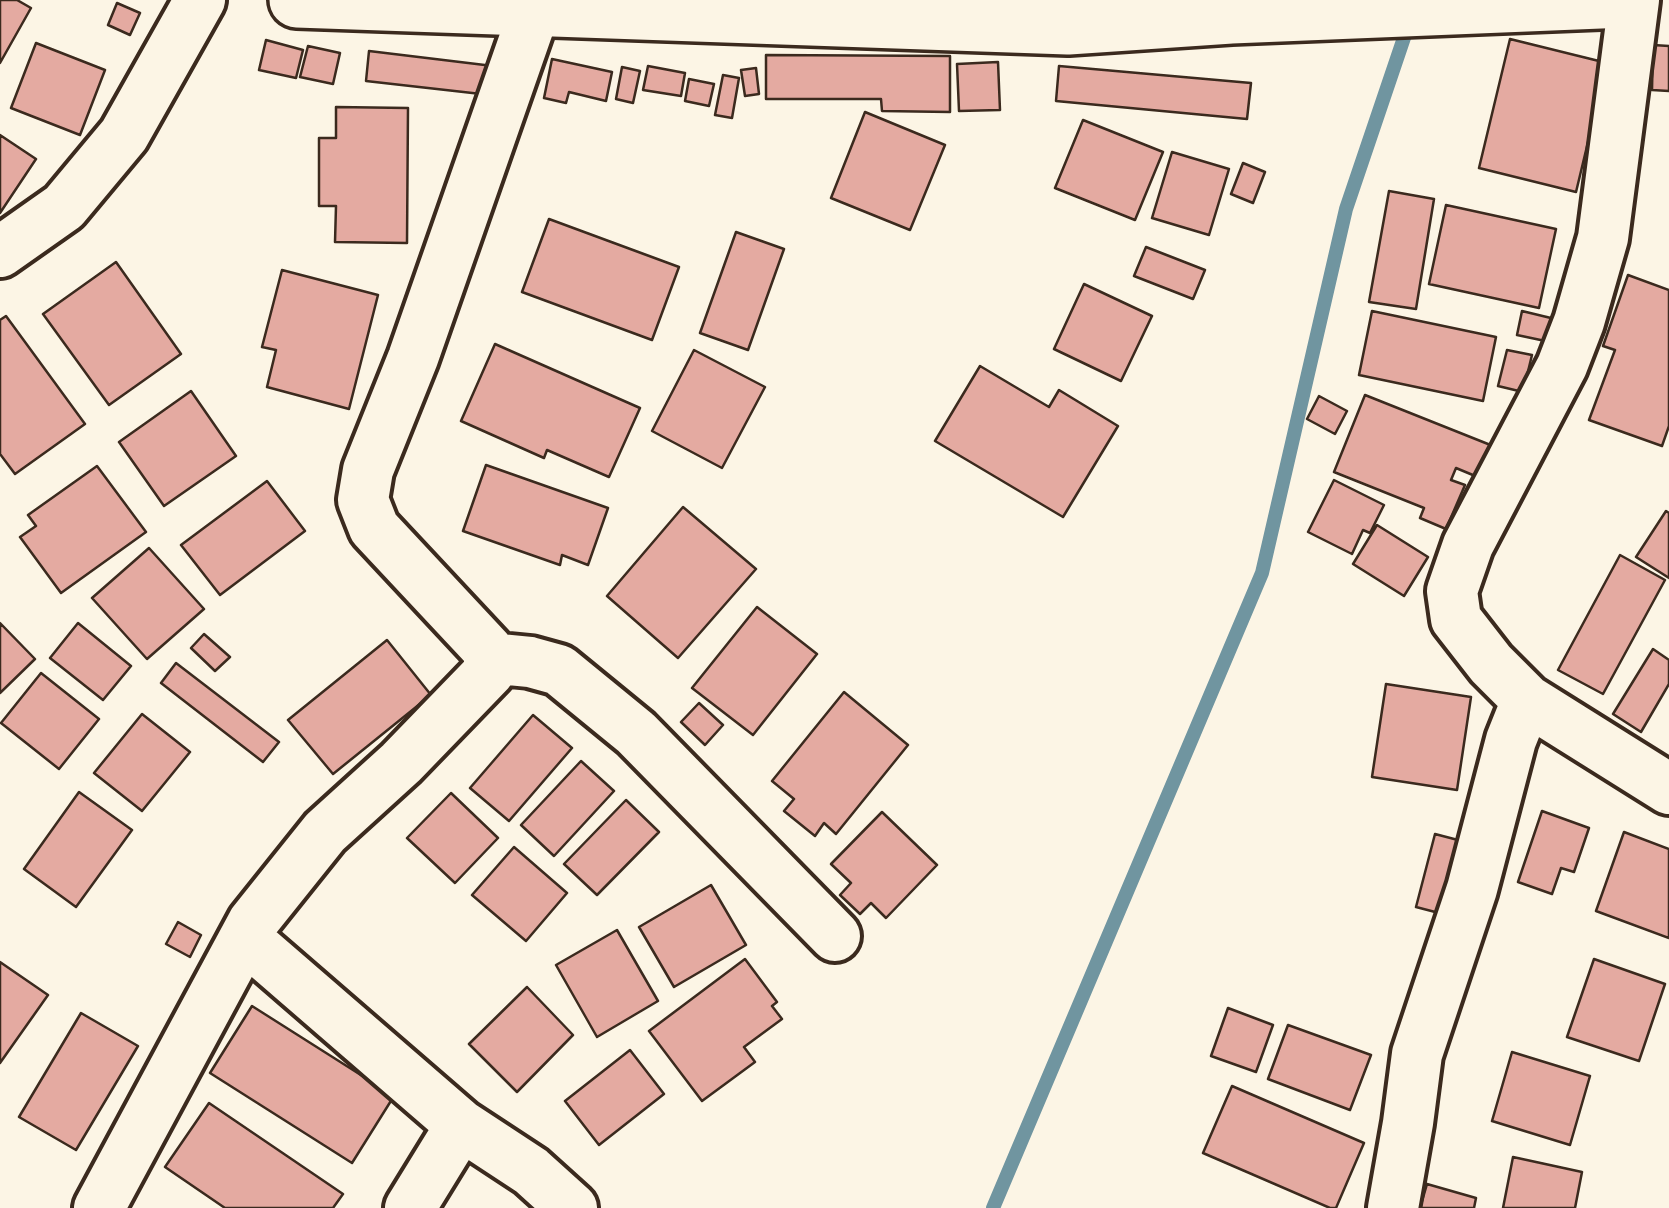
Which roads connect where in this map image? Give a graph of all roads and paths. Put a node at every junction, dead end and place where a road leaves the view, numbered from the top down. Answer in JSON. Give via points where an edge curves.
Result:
{"nodes":[{"id":1,"x":200,"y":0,"type":"edge"},
{"id":2,"x":297,"y":0,"type":"edge"},
{"id":3,"x":1626,"y":0,"type":"edge"},
{"id":4,"x":1634,"y":0,"type":"edge"},
{"id":5,"x":1226,"y":8,"type":"edge"},
{"id":6,"x":534,"y":9,"type":"junction"},
{"id":7,"x":0,"y":252,"type":"edge"},
{"id":8,"x":489,"y":658,"type":"junction"},
{"id":9,"x":1527,"y":700,"type":"junction"},
{"id":10,"x":1669,"y":789,"type":"edge"},
{"id":11,"x":836,"y":936,"type":"dead end"},
{"id":12,"x":245,"y":938,"type":"junction"},
{"id":13,"x":461,"y":1124,"type":"junction"},
{"id":14,"x":100,"y":1208,"type":"edge"},
{"id":15,"x":410,"y":1208,"type":"edge"},
{"id":16,"x":572,"y":1208,"type":"edge"},
{"id":17,"x":1393,"y":1208,"type":"edge"}],
"edges":[{"from":1,"to":7,"type":"street","via":[[124,135],[64,207]]},
{"from":2,"to":6,"type":"street"},
{"from":3,"to":5,"type":"street"},
{"from":4,"to":9,"type":"street","via":[[1604,238],[1579,322],[1468,545],[1452,591],[1456,619]]},
{"from":5,"to":6,"type":"street","via":[[1068,27]]},
{"from":6,"to":8,"type":"street","via":[[368,470],[363,500],[374,528]]},
{"from":8,"to":11,"type":"street","via":[[559,670],[636,733]]},
{"from":8,"to":12,"type":"street","via":[[490,671],[325,832]]},
{"from":9,"to":10,"type":"street"},
{"from":9,"to":17,"type":"street","via":[[1417,1054]]},
{"from":12,"to":13,"type":"street"},
{"from":12,"to":14,"type":"street"},
{"from":13,"to":15,"type":"street"},
{"from":13,"to":16,"type":"street"}]}
